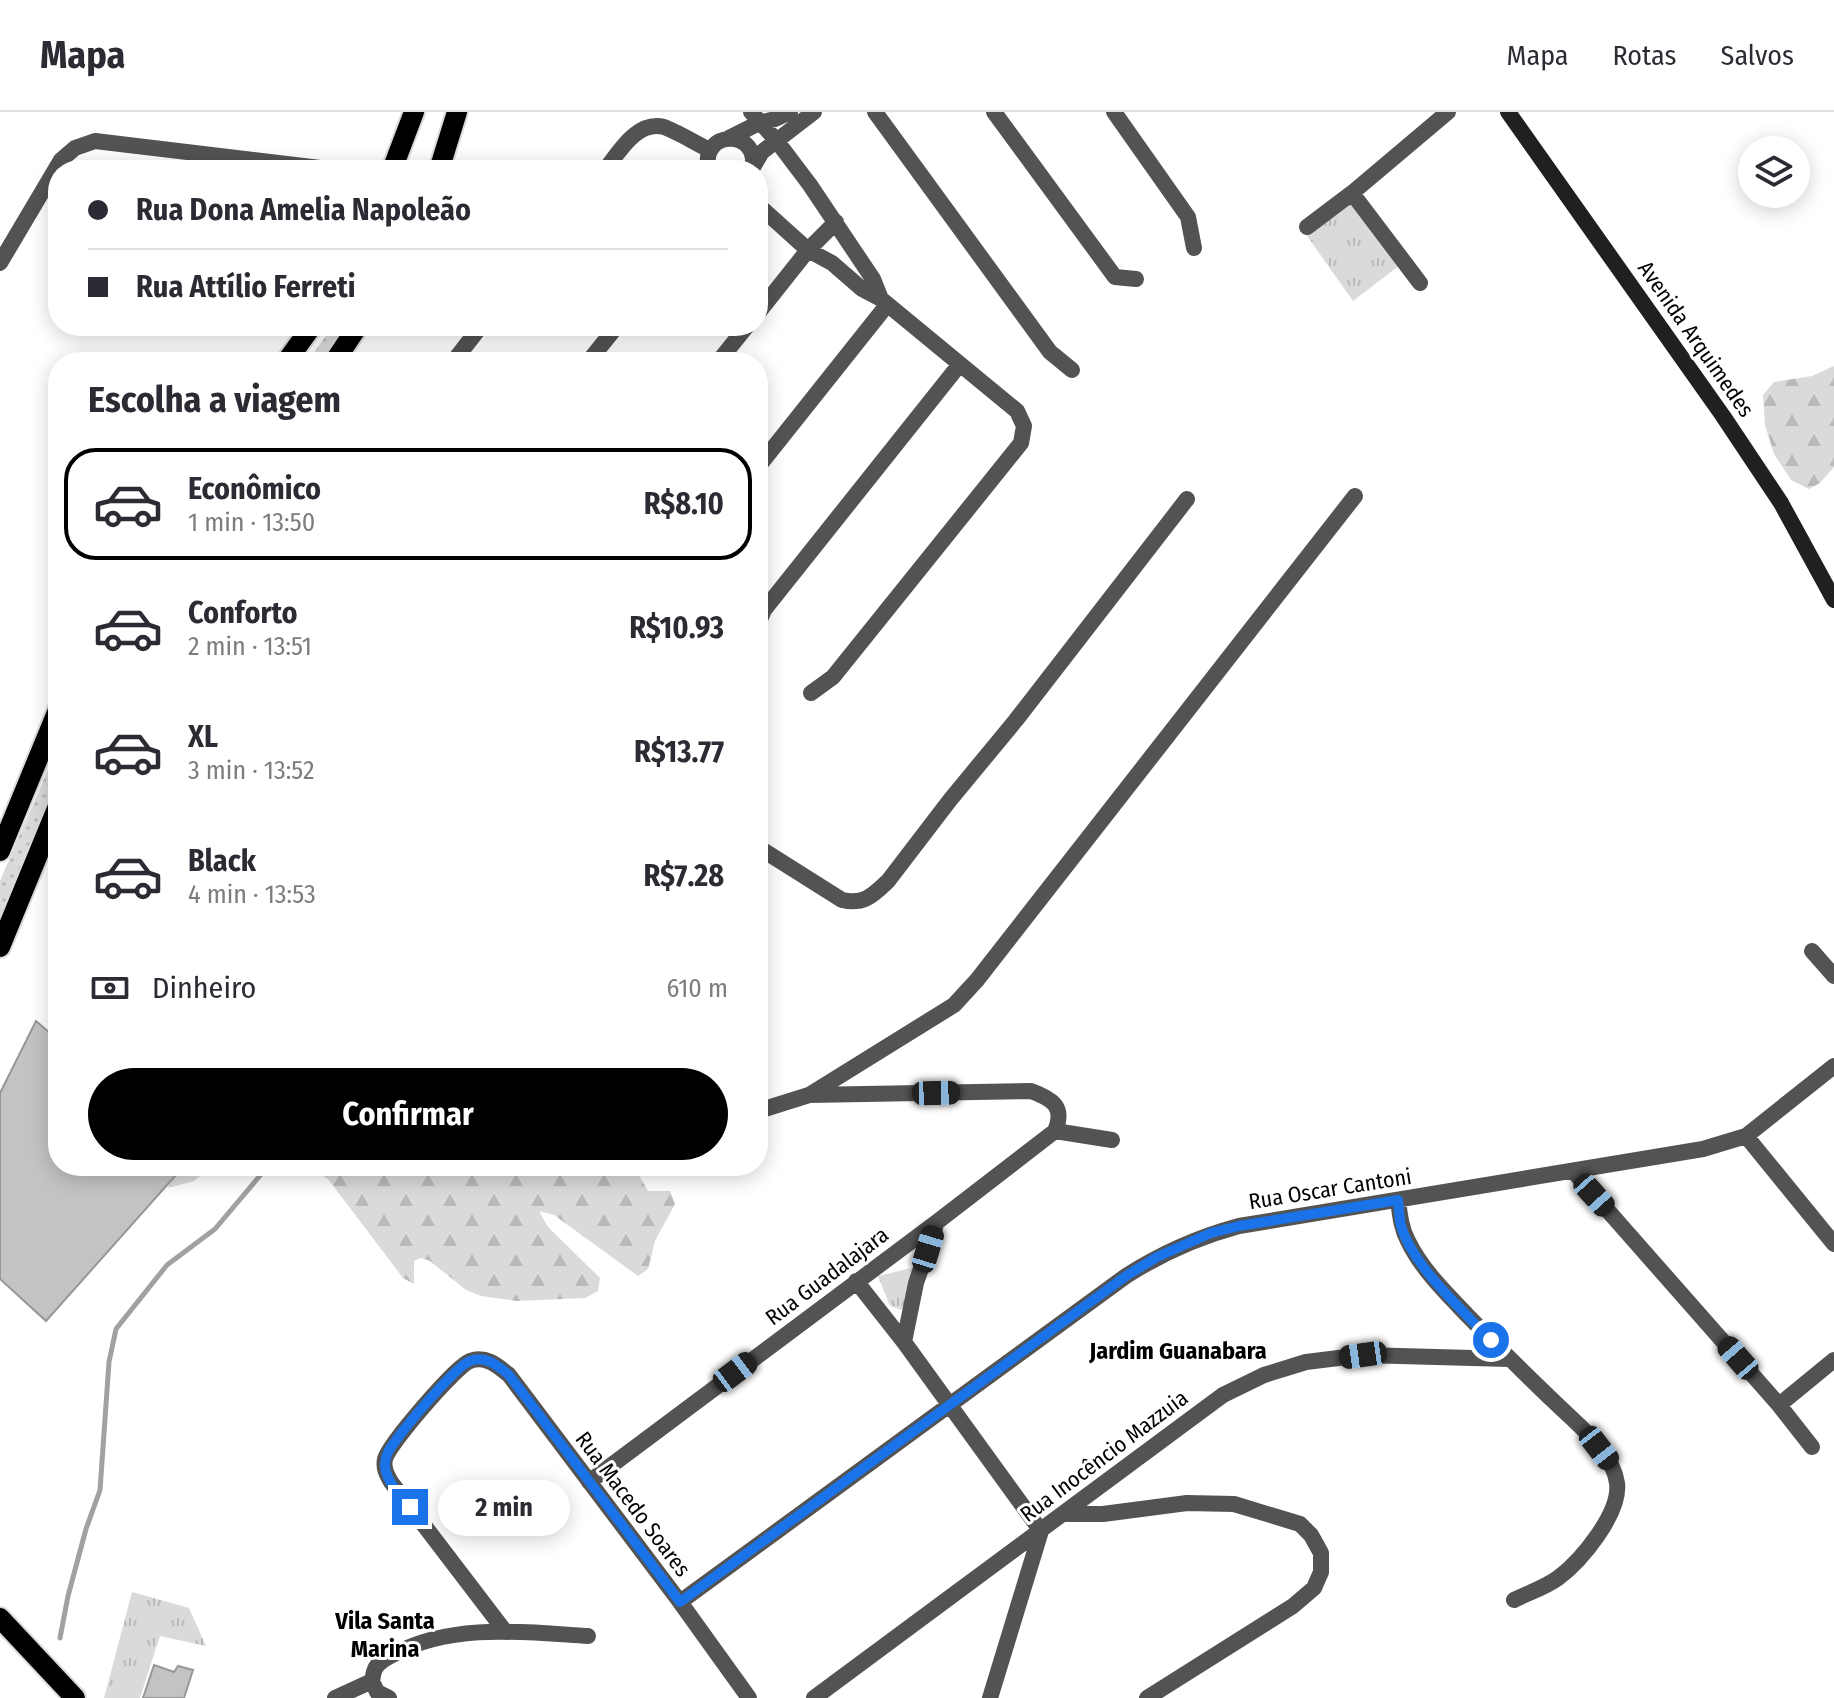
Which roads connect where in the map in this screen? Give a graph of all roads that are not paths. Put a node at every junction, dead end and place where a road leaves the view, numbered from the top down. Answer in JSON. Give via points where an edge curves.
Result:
{"nodes":[{"id":1,"x":414,"y":112,"type":"edge"},
{"id":2,"x":457,"y":112,"type":"edge"},
{"id":3,"x":790,"y":112,"type":"edge"},
{"id":4,"x":814,"y":112,"type":"edge"},
{"id":5,"x":875,"y":112,"type":"edge"},
{"id":6,"x":994,"y":112,"type":"edge"},
{"id":7,"x":1114,"y":112,"type":"edge"},
{"id":8,"x":1448,"y":112,"type":"edge"},
{"id":9,"x":1508,"y":112,"type":"edge"},
{"id":10,"x":755,"y":117,"type":"edge"},
{"id":11,"x":729,"y":138,"type":"junction"},
{"id":12,"x":776,"y":140,"type":"junction"},
{"id":13,"x":710,"y":150,"type":"junction"},
{"id":14,"x":61,"y":160,"type":"edge"},
{"id":15,"x":254,"y":160,"type":"edge"},
{"id":16,"x":396,"y":160,"type":"edge"},
{"id":17,"x":442,"y":160,"type":"edge"},
{"id":18,"x":614,"y":160,"type":"edge"},
{"id":19,"x":707,"y":160,"type":"edge"},
{"id":20,"x":754,"y":160,"type":"edge"},
{"id":21,"x":757,"y":160,"type":"edge"},
{"id":22,"x":48,"y":182,"type":"edge"},
{"id":23,"x":1352,"y":193,"type":"junction"},
{"id":24,"x":768,"y":214,"type":"edge"},
{"id":25,"x":836,"y":222,"type":"junction"},
{"id":26,"x":1307,"y":227,"type":"dead end"},
{"id":27,"x":1194,"y":248,"type":"dead end"},
{"id":28,"x":808,"y":250,"type":"junction"},
{"id":29,"x":0,"y":263,"type":"edge"},
{"id":30,"x":1136,"y":279,"type":"dead end"},
{"id":31,"x":1420,"y":283,"type":"dead end"},
{"id":32,"x":768,"y":300,"type":"edge"},
{"id":33,"x":884,"y":302,"type":"junction"},
{"id":34,"x":473,"y":336,"type":"edge"},
{"id":35,"x":609,"y":336,"type":"edge"},
{"id":36,"x":739,"y":336,"type":"edge"},
{"id":37,"x":461,"y":352,"type":"edge"},
{"id":38,"x":596,"y":352,"type":"edge"},
{"id":39,"x":726,"y":352,"type":"edge"},
{"id":40,"x":960,"y":364,"type":"junction"},
{"id":41,"x":1072,"y":370,"type":"dead end"},
{"id":42,"x":768,"y":454,"type":"edge"},
{"id":43,"x":1355,"y":496,"type":"dead end"},
{"id":44,"x":1187,"y":499,"type":"dead end"},
{"id":45,"x":1834,"y":600,"type":"edge"},
{"id":46,"x":768,"y":605,"type":"edge"},
{"id":47,"x":811,"y":693,"type":"dead end"},
{"id":48,"x":48,"y":734,"type":"edge"},
{"id":49,"x":48,"y":830,"type":"edge"},
{"id":50,"x":0,"y":851,"type":"edge"},
{"id":51,"x":768,"y":853,"type":"edge"},
{"id":52,"x":0,"y":947,"type":"edge"},
{"id":53,"x":1812,"y":951,"type":"dead end"},
{"id":54,"x":1834,"y":976,"type":"edge"},
{"id":55,"x":1834,"y":1066,"type":"edge"},
{"id":56,"x":809,"y":1095,"type":"junction"},
{"id":57,"x":768,"y":1108,"type":"edge"},
{"id":58,"x":1055,"y":1131,"type":"junction"},
{"id":59,"x":1746,"y":1136,"type":"junction"},
{"id":60,"x":1112,"y":1140,"type":"dead end"},
{"id":61,"x":1573,"y":1171,"type":"junction"},
{"id":62,"x":1398,"y":1200,"type":"junction"},
{"id":63,"x":937,"y":1222,"type":"junction"},
{"id":64,"x":1834,"y":1244,"type":"edge"},
{"id":65,"x":856,"y":1281,"type":"junction"},
{"id":66,"x":904,"y":1342,"type":"junction"},
{"id":67,"x":1509,"y":1359,"type":"junction"},
{"id":68,"x":1834,"y":1360,"type":"edge"},
{"id":69,"x":1779,"y":1405,"type":"junction"},
{"id":70,"x":949,"y":1406,"type":"junction"},
{"id":71,"x":1812,"y":1447,"type":"dead end"},
{"id":72,"x":589,"y":1482,"type":"junction"},
{"id":73,"x":1064,"y":1514,"type":"junction"},
{"id":74,"x":1041,"y":1531,"type":"junction"},
{"id":75,"x":1514,"y":1600,"type":"dead end"},
{"id":76,"x":680,"y":1602,"type":"junction"},
{"id":77,"x":0,"y":1618,"type":"edge"},
{"id":78,"x":504,"y":1630,"type":"junction"},
{"id":79,"x":588,"y":1636,"type":"dead end"},
{"id":80,"x":372,"y":1681,"type":"junction"},
{"id":81,"x":75,"y":1698,"type":"edge"},
{"id":82,"x":335,"y":1698,"type":"edge"},
{"id":83,"x":389,"y":1698,"type":"edge"},
{"id":84,"x":749,"y":1698,"type":"edge"},
{"id":85,"x":814,"y":1698,"type":"edge"},
{"id":86,"x":990,"y":1698,"type":"edge"},
{"id":87,"x":1147,"y":1698,"type":"edge"}],
"edges":[{"from":1,"to":16,"type":"main road"},
{"from":2,"to":17,"type":"main road"},
{"from":3,"to":10,"type":"street","via":[[775,119]]},
{"from":4,"to":12,"type":"street"},
{"from":5,"to":41,"type":"street","via":[[1050,352]]},
{"from":6,"to":30,"type":"street","via":[[1115,277]]},
{"from":7,"to":27,"type":"street","via":[[1188,217]]},
{"from":8,"to":23,"type":"street"},
{"from":9,"to":45,"type":"main road","name":"Avenida Arquimedes","via":[[1723,416],[1781,503]]},
{"from":10,"to":11,"type":"street"},
{"from":10,"to":12,"type":"street"},
{"from":11,"to":13,"type":"street"},
{"from":11,"to":20,"type":"street","via":[[749,147]]},
{"from":12,"to":21,"type":"street"},
{"from":12,"to":25,"type":"street"},
{"from":13,"to":18,"type":"street","via":[[652,125],[638,132]]},
{"from":13,"to":19,"type":"street"},
{"from":14,"to":15,"type":"street","via":[[95,141]]},
{"from":22,"to":29,"type":"street"},
{"from":23,"to":26,"type":"street"},
{"from":23,"to":31,"type":"street"},
{"from":24,"to":28,"type":"street"},
{"from":25,"to":28,"type":"street"},
{"from":25,"to":33,"type":"street"},
{"from":28,"to":32,"type":"street"},
{"from":28,"to":33,"type":"street"},
{"from":33,"to":40,"type":"street"},
{"from":33,"to":42,"type":"street"},
{"from":34,"to":37,"type":"street"},
{"from":35,"to":38,"type":"street"},
{"from":36,"to":39,"type":"street"},
{"from":40,"to":46,"type":"street"},
{"from":40,"to":47,"type":"street","via":[[1017,411],[1024,426],[1021,443],[833,677]]},
{"from":43,"to":56,"type":"street","via":[[977,980],[954,1005]]},
{"from":44,"to":51,"type":"street","via":[[878,891],[855,903],[842,900]]},
{"from":48,"to":50,"type":"main road"},
{"from":49,"to":52,"type":"main road"},
{"from":53,"to":54,"type":"street"},
{"from":55,"to":59,"type":"street","name":"Rua Oscar Cantoni"},
{"from":56,"to":57,"type":"street"},
{"from":56,"to":58,"type":"street","via":[[1031,1091],[1056,1105],[1060,1119]]},
{"from":58,"to":60,"type":"street"},
{"from":58,"to":63,"type":"street","name":"Rua Guadalajara"},
{"from":59,"to":61,"type":"street","name":"Rua Oscar Cantoni","via":[[1703,1149]]},
{"from":59,"to":64,"type":"street"},
{"from":61,"to":62,"type":"street","name":"Rua Oscar Cantoni"},
{"from":61,"to":69,"type":"street"},
{"from":62,"to":67,"type":"street","via":[[1409,1244],[1433,1279]]},
{"from":62,"to":70,"type":"street","name":"Rua Oscar Cantoni","via":[[1239,1226],[1186,1243],[1126,1276]]},
{"from":63,"to":65,"type":"street","name":"Rua Guadalajara"},
{"from":63,"to":66,"type":"street","via":[[916,1283]]},
{"from":65,"to":66,"type":"street"},
{"from":65,"to":72,"type":"street","name":"Rua Guadalajara"},
{"from":66,"to":70,"type":"street"},
{"from":67,"to":73,"type":"street","name":"Rua Inocêncio Mazzuia","via":[[1363,1355],[1306,1362],[1264,1375],[1223,1395]]},
{"from":67,"to":75,"type":"street","via":[[1588,1434],[1610,1462],[1617,1484],[1614,1505],[1585,1552],[1557,1579]]},
{"from":68,"to":69,"type":"street"},
{"from":69,"to":71,"type":"street"},
{"from":70,"to":74,"type":"street"},
{"from":70,"to":76,"type":"street","name":"Rua Oscar Cantoni"},
{"from":72,"to":76,"type":"street","name":"Rua Macedo Soares"},
{"from":72,"to":78,"type":"street","name":"Rua Macedo Soares","via":[[509,1375],[482,1359],[454,1372],[394,1442],[385,1458],[391,1482]]},
{"from":73,"to":74,"type":"street","name":"Rua Inocêncio Mazzuia"},
{"from":73,"to":87,"type":"street","via":[[1234,1504],[1300,1524],[1321,1553],[1314,1588],[1293,1606]]},
{"from":74,"to":85,"type":"street","name":"Rua Inocêncio Mazzuia"},
{"from":74,"to":86,"type":"street"},
{"from":76,"to":84,"type":"street","name":"Rua Macedo Soares"},
{"from":77,"to":81,"type":"main road"},
{"from":78,"to":79,"type":"street"},
{"from":78,"to":80,"type":"street","via":[[409,1646],[385,1659]]},
{"from":80,"to":82,"type":"street"},
{"from":80,"to":83,"type":"street","via":[[377,1692]]}]}
